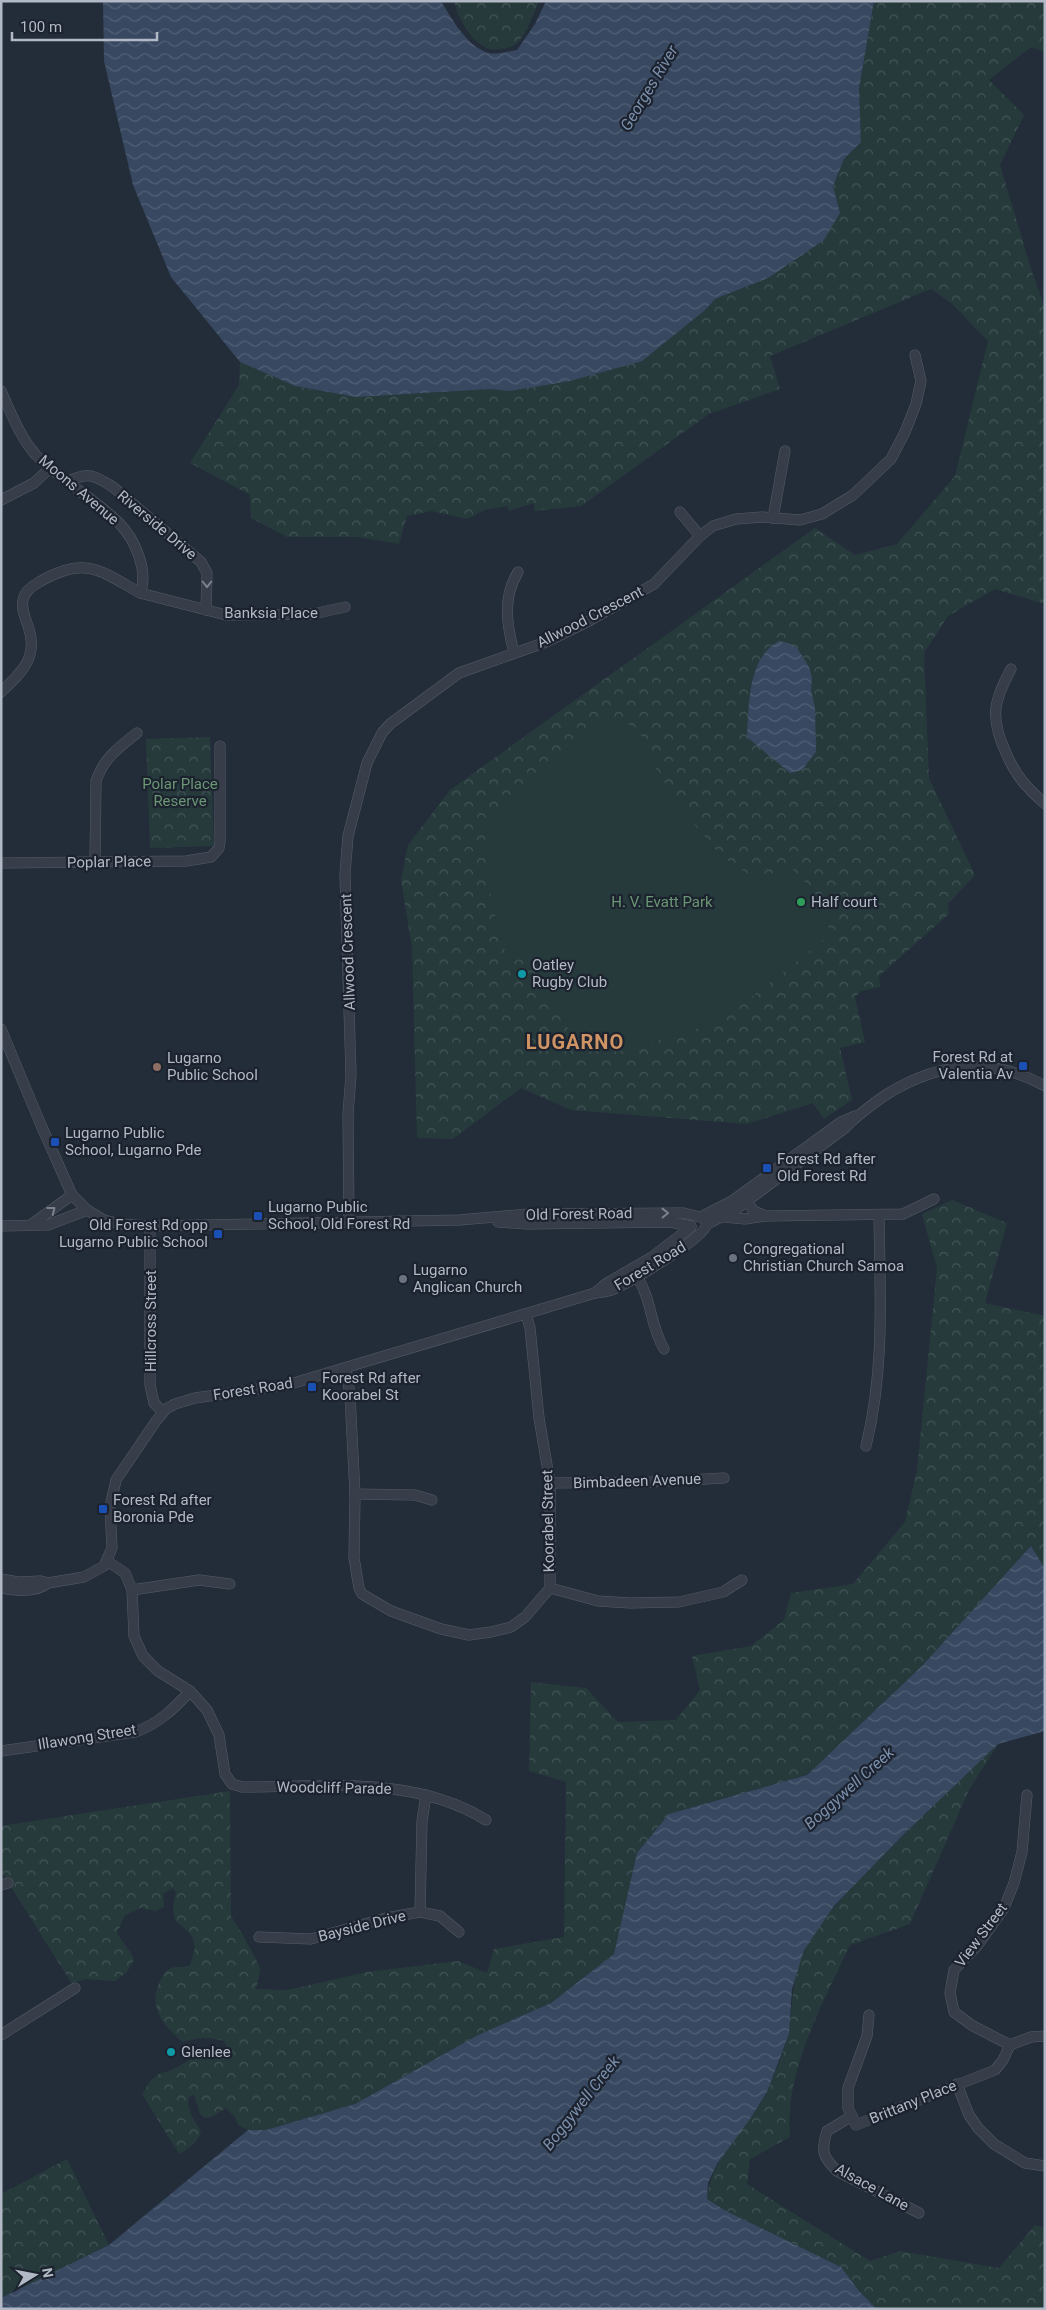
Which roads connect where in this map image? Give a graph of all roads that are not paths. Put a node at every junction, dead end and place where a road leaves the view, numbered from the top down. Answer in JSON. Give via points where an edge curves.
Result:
{"nodes":[{"id":1,"x":915,"y":355,"type":"dead end"},
{"id":2,"x":1,"y":391,"type":"edge"},
{"id":3,"x":785,"y":451,"type":"dead end"},
{"id":4,"x":50,"y":468,"type":"junction"},
{"id":5,"x":68,"y":481,"type":"junction"},
{"id":6,"x":1,"y":500,"type":"edge"},
{"id":7,"x":680,"y":512,"type":"dead end"},
{"id":8,"x":773,"y":518,"type":"junction"},
{"id":9,"x":700,"y":536,"type":"junction"},
{"id":10,"x":518,"y":572,"type":"dead end"},
{"id":11,"x":140,"y":593,"type":"junction"},
{"id":12,"x":345,"y":607,"type":"dead end"},
{"id":13,"x":206,"y":610,"type":"junction"},
{"id":14,"x":514,"y":653,"type":"junction"},
{"id":15,"x":1011,"y":670,"type":"dead end"},
{"id":16,"x":1,"y":692,"type":"edge"},
{"id":17,"x":137,"y":733,"type":"dead end"},
{"id":18,"x":220,"y":746,"type":"dead end"},
{"id":19,"x":1045,"y":804,"type":"edge"},
{"id":20,"x":95,"y":862,"type":"junction"},
{"id":21,"x":1,"y":863,"type":"edge"},
{"id":22,"x":1,"y":1029,"type":"edge"},
{"id":23,"x":1045,"y":1086,"type":"edge"},
{"id":24,"x":72,"y":1194,"type":"junction"},
{"id":25,"x":743,"y":1199,"type":"junction"},
{"id":26,"x":934,"y":1199,"type":"dead end"},
{"id":27,"x":87,"y":1210,"type":"junction"},
{"id":28,"x":879,"y":1215,"type":"junction"},
{"id":29,"x":766,"y":1216,"type":"junction"},
{"id":30,"x":724,"y":1217,"type":"junction"},
{"id":31,"x":459,"y":1220,"type":"junction"},
{"id":32,"x":349,"y":1222,"type":"junction"},
{"id":33,"x":665,"y":1222,"type":"junction"},
{"id":34,"x":703,"y":1222,"type":"junction"},
{"id":35,"x":31,"y":1225,"type":"junction"},
{"id":36,"x":1,"y":1226,"type":"edge"},
{"id":37,"x":150,"y":1226,"type":"junction"},
{"id":38,"x":691,"y":1227,"type":"junction"},
{"id":39,"x":674,"y":1240,"type":"junction"},
{"id":40,"x":636,"y":1277,"type":"junction"},
{"id":41,"x":595,"y":1292,"type":"junction"},
{"id":42,"x":526,"y":1314,"type":"junction"},
{"id":43,"x":664,"y":1349,"type":"dead end"},
{"id":44,"x":346,"y":1368,"type":"junction"},
{"id":45,"x":163,"y":1412,"type":"junction"},
{"id":46,"x":866,"y":1446,"type":"dead end"},
{"id":47,"x":724,"y":1478,"type":"dead end"},
{"id":48,"x":550,"y":1483,"type":"junction"},
{"id":49,"x":355,"y":1494,"type":"junction"},
{"id":50,"x":432,"y":1500,"type":"dead end"},
{"id":51,"x":107,"y":1561,"type":"junction"},
{"id":52,"x":742,"y":1580,"type":"dead end"},
{"id":53,"x":2,"y":1583,"type":"edge"},
{"id":54,"x":230,"y":1584,"type":"dead end"},
{"id":55,"x":550,"y":1588,"type":"junction"},
{"id":56,"x":132,"y":1590,"type":"junction"},
{"id":57,"x":190,"y":1691,"type":"junction"},
{"id":58,"x":1,"y":1751,"type":"edge"},
{"id":59,"x":426,"y":1794,"type":"junction"},
{"id":60,"x":1027,"y":1795,"type":"dead end"},
{"id":61,"x":486,"y":1820,"type":"dead end"},
{"id":62,"x":420,"y":1912,"type":"junction"},
{"id":63,"x":460,"y":1932,"type":"dead end"},
{"id":64,"x":259,"y":1937,"type":"dead end"},
{"id":65,"x":75,"y":1988,"type":"dead end"},
{"id":66,"x":869,"y":2015,"type":"dead end"},
{"id":67,"x":1,"y":2035,"type":"edge"},
{"id":68,"x":1045,"y":2036,"type":"edge"},
{"id":69,"x":1010,"y":2045,"type":"junction"},
{"id":70,"x":957,"y":2084,"type":"junction"},
{"id":71,"x":852,"y":2116,"type":"junction"},
{"id":72,"x":1045,"y":2166,"type":"edge"},
{"id":73,"x":919,"y":2213,"type":"dead end"}],
"edges":[{"from":1,"to":8,"type":"street","name":"Allwood Crescent","via":[[921,381],[916,404],[891,459],[853,495],[822,514],[800,520]]},
{"from":2,"to":4,"type":"street","name":"Moons Avenue","via":[[25,440]]},
{"from":3,"to":8,"type":"street"},
{"from":4,"to":5,"type":"street","name":"Moons Avenue"},
{"from":4,"to":6,"type":"street","via":[[34,482]]},
{"from":5,"to":11,"type":"street","name":"Moons Avenue","via":[[121,524],[142,564]]},
{"from":5,"to":13,"type":"street","name":"Riverside Drive","one_way":true,"via":[[88,474],[97,477],[201,562],[207,573]]},
{"from":7,"to":9,"type":"street"},
{"from":8,"to":9,"type":"street","name":"Allwood Crescent","via":[[736,519],[713,526]]},
{"from":9,"to":14,"type":"street","name":"Allwood Crescent","via":[[654,584],[589,621]]},
{"from":10,"to":14,"type":"street","via":[[510,584],[507,605]]},
{"from":11,"to":13,"type":"street","name":"Banksia Place"},
{"from":11,"to":16,"type":"street","via":[[104,572],[85,566],[62,571],[32,586],[22,602],[32,638],[31,652],[22,670]]},
{"from":12,"to":13,"type":"street","name":"Banksia Place","via":[[313,614],[226,615]]},
{"from":14,"to":32,"type":"street","name":"Allwood Crescent","via":[[459,674],[390,724],[367,763],[348,836],[345,874],[351,1075]]},
{"from":15,"to":19,"type":"street","via":[[997,702],[996,730],[1018,777]]},
{"from":17,"to":20,"type":"street","via":[[110,755],[99,772],[94,793]]},
{"from":18,"to":20,"type":"street","name":"Poplar Place","via":[[218,857]]},
{"from":20,"to":21,"type":"street","name":"Poplar Place"},
{"from":22,"to":24,"type":"street","name":"Old Forest Road"},
{"from":23,"to":25,"type":"street","name":"Forest Road","via":[[1025,1076],[974,1066],[946,1069],[910,1081],[856,1116],[841,1122]]},
{"from":24,"to":27,"type":"street","name":"Old Forest Road"},
{"from":35,"to":24,"type":"street","one_way":true},
{"from":25,"to":29,"type":"street","via":[[757,1213]]},
{"from":25,"to":30,"type":"street","name":"Forest Road"},
{"from":25,"to":34,"type":"street","name":"Forest Road","via":[[728,1204]]},
{"from":26,"to":28,"type":"street","via":[[903,1214]]},
{"from":27,"to":35,"type":"street","via":[[48,1225]]},
{"from":27,"to":37,"type":"street","name":"Old Forest Road","via":[[113,1223]]},
{"from":28,"to":29,"type":"street"},
{"from":28,"to":46,"type":"street","via":[[880,1362],[875,1410]]},
{"from":29,"to":30,"type":"street","via":[[746,1219]]},
{"from":30,"to":34,"type":"street","name":"Forest Road"},
{"from":31,"to":32,"type":"street","name":"Old Forest Road"},
{"from":31,"to":33,"type":"street","name":"Old Forest Road","via":[[528,1224]]},
{"from":31,"to":34,"type":"street","name":"Old Forest Road","one_way":true,"via":[[529,1214],[690,1213]]},
{"from":32,"to":37,"type":"street","name":"Old Forest Road"},
{"from":33,"to":38,"type":"street","name":"Old Forest Road"},
{"from":33,"to":39,"type":"street"},
{"from":34,"to":38,"type":"street","name":"Forest Road","via":[[692,1220]]},
{"from":34,"to":40,"type":"street","name":"Forest Road"},
{"from":35,"to":36,"type":"street"},
{"from":37,"to":45,"type":"street","name":"Hillcross Street","via":[[150,1385],[154,1403]]},
{"from":38,"to":39,"type":"street","name":"Forest Road"},
{"from":39,"to":41,"type":"street","name":"Forest Road"},
{"from":40,"to":41,"type":"street","name":"Forest Road","via":[[613,1290]]},
{"from":40,"to":43,"type":"street","via":[[646,1295],[655,1332]]},
{"from":41,"to":42,"type":"street","name":"Forest Road"},
{"from":42,"to":44,"type":"street","name":"Forest Road"},
{"from":42,"to":48,"type":"street","name":"Koorabel Street"},
{"from":44,"to":45,"type":"street","name":"Forest Road","via":[[279,1387],[187,1400]]},
{"from":44,"to":49,"type":"street","name":"Koorabel Street"},
{"from":45,"to":51,"type":"street","name":"Forest Road","via":[[126,1463],[114,1486],[110,1507],[112,1548]]},
{"from":47,"to":48,"type":"street","name":"Bimbadeen Avenue"},
{"from":48,"to":55,"type":"street","name":"Koorabel Street"},
{"from":49,"to":50,"type":"street","via":[[415,1494]]},
{"from":49,"to":55,"type":"street","name":"Koorabel Street","via":[[354,1558],[359,1588],[362,1594],[385,1609],[441,1629],[469,1635],[511,1627],[525,1617]]},
{"from":51,"to":53,"type":"street","via":[[90,1575],[48,1583],[42,1588],[32,1590]]},
{"from":51,"to":56,"type":"street","via":[[125,1573]]},
{"from":52,"to":55,"type":"street","via":[[723,1592],[679,1602],[598,1601]]},
{"from":54,"to":56,"type":"street","via":[[199,1580]]},
{"from":56,"to":57,"type":"street","via":[[134,1636],[143,1656]]},
{"from":57,"to":58,"type":"street","name":"Illawong Street","via":[[167,1714],[134,1732]]},
{"from":57,"to":59,"type":"street","name":"Woodcliff Parade","via":[[212,1720],[225,1774],[236,1786],[377,1786]]},
{"from":59,"to":61,"type":"street","name":"Woodcliff Parade","via":[[460,1805]]},
{"from":59,"to":62,"type":"street","via":[[422,1821]]},
{"from":60,"to":69,"type":"street","name":"View Street","via":[[1022,1852],[1014,1883],[1004,1908],[977,1946],[954,1970],[950,1993],[954,2012]]},
{"from":62,"to":63,"type":"street","name":"Bayside Drive","via":[[440,1916]]},
{"from":62,"to":64,"type":"street","name":"Bayside Drive","via":[[311,1939]]},
{"from":65,"to":67,"type":"street"},
{"from":66,"to":71,"type":"street","name":"Brittany Place","via":[[867,2036],[848,2088],[848,2108]]},
{"from":68,"to":69,"type":"street"},
{"from":69,"to":70,"type":"street","name":"Brittany Place","via":[[995,2070]]},
{"from":70,"to":71,"type":"street","name":"Brittany Place","via":[[856,2125]]},
{"from":70,"to":72,"type":"street","via":[[969,2115],[994,2144],[1025,2164]]},
{"from":71,"to":73,"type":"street","name":"Alsace Lane","via":[[827,2130],[822,2148],[827,2161],[837,2171]]}]}
